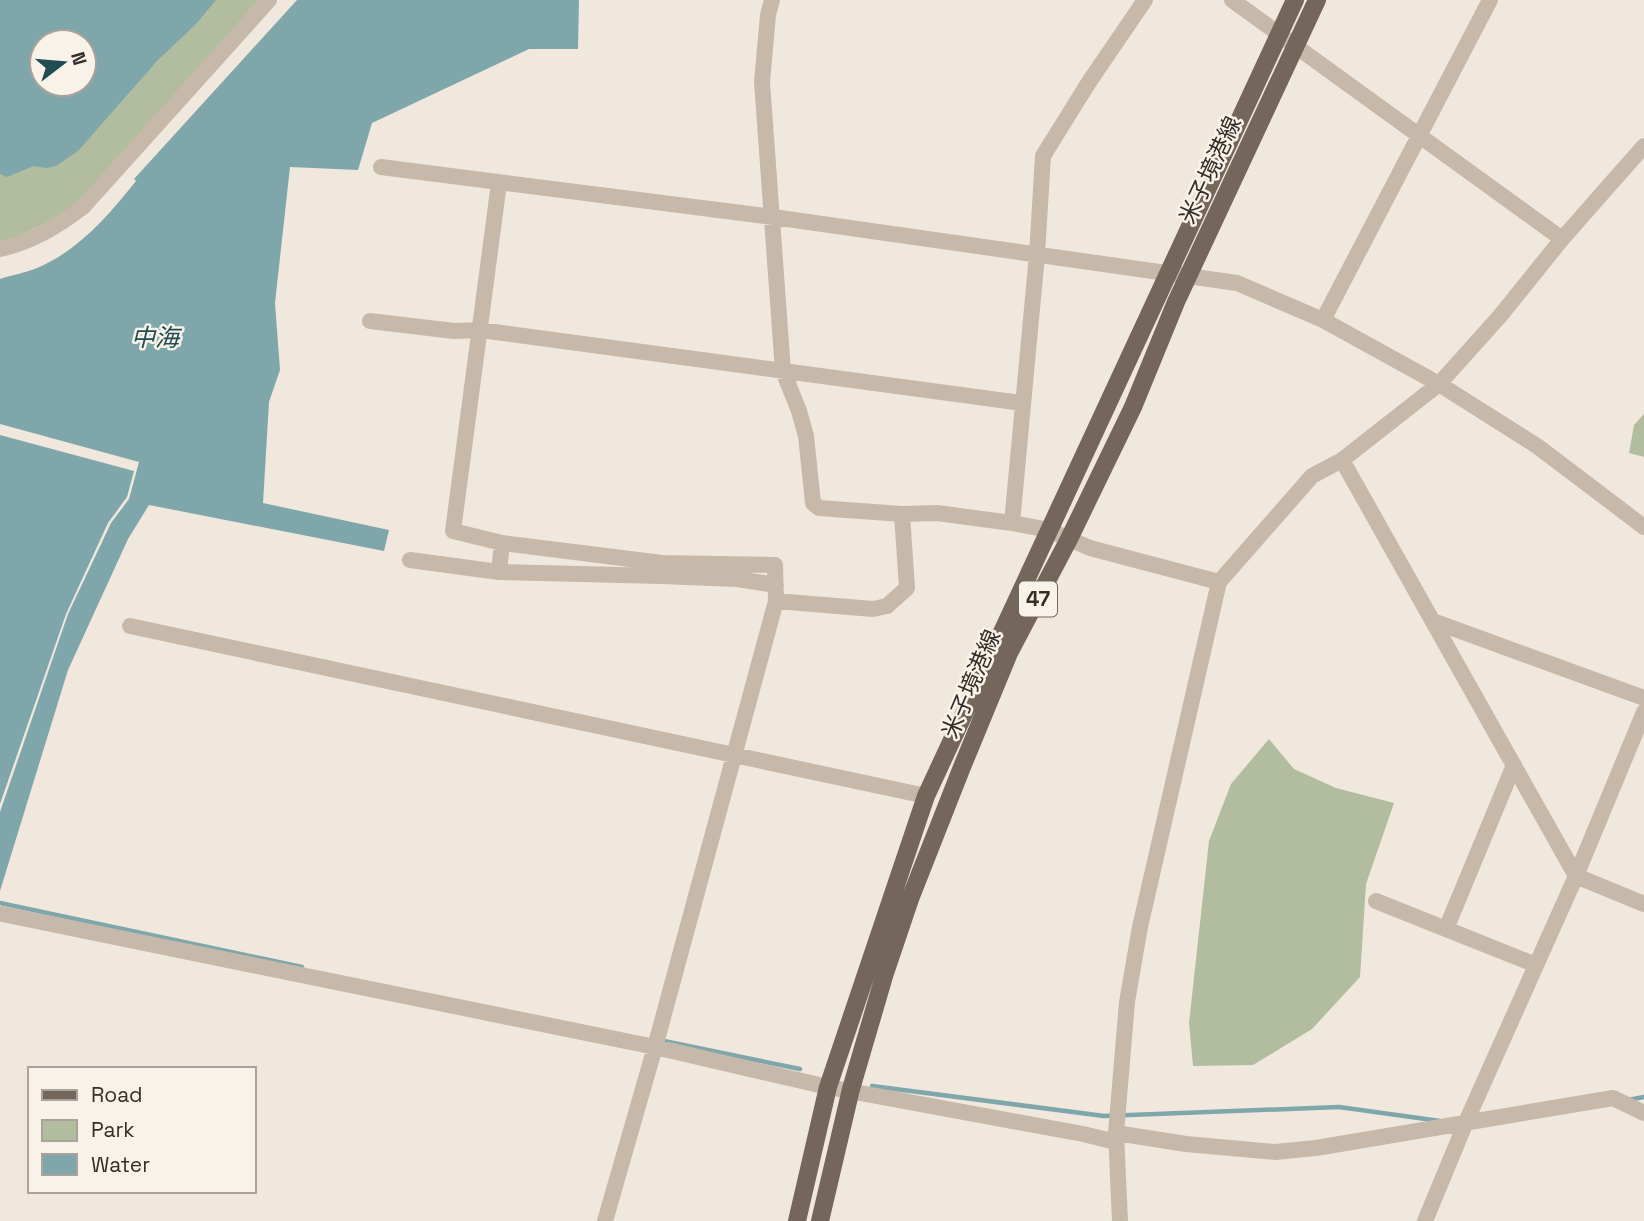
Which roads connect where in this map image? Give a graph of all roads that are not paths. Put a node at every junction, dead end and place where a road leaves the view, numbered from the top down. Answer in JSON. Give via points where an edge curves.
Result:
{"nodes":[{"id":1,"x":269,"y":0,"type":"edge"},
{"id":2,"x":772,"y":0,"type":"edge"},
{"id":3,"x":1145,"y":0,"type":"edge"},
{"id":4,"x":1233,"y":0,"type":"edge"},
{"id":5,"x":1295,"y":0,"type":"edge"},
{"id":6,"x":1317,"y":0,"type":"edge"},
{"id":7,"x":1490,"y":0,"type":"edge"},
{"id":8,"x":1280,"y":32,"type":"junction"},
{"id":9,"x":1296,"y":45,"type":"junction"},
{"id":10,"x":1420,"y":134,"type":"junction"},
{"id":11,"x":1644,"y":146,"type":"edge"},
{"id":12,"x":381,"y":167,"type":"dead end"},
{"id":13,"x":499,"y":183,"type":"junction"},
{"id":14,"x":773,"y":217,"type":"junction"},
{"id":15,"x":1562,"y":239,"type":"junction"},
{"id":16,"x":0,"y":249,"type":"edge"},
{"id":17,"x":1037,"y":255,"type":"junction"},
{"id":18,"x":1169,"y":274,"type":"junction"},
{"id":19,"x":1188,"y":276,"type":"junction"},
{"id":20,"x":1323,"y":320,"type":"junction"},
{"id":21,"x":370,"y":321,"type":"dead end"},
{"id":22,"x":480,"y":330,"type":"junction"},
{"id":23,"x":783,"y":371,"type":"junction"},
{"id":24,"x":1439,"y":384,"type":"junction"},
{"id":25,"x":1022,"y":403,"type":"junction"},
{"id":26,"x":1342,"y":460,"type":"junction"},
{"id":27,"x":902,"y":514,"type":"junction"},
{"id":28,"x":1012,"y":523,"type":"junction"},
{"id":29,"x":1644,"y":527,"type":"edge"},
{"id":30,"x":1049,"y":530,"type":"junction"},
{"id":31,"x":1069,"y":539,"type":"junction"},
{"id":32,"x":502,"y":543,"type":"junction"},
{"id":33,"x":411,"y":560,"type":"dead end"},
{"id":34,"x":661,"y":570,"type":"junction"},
{"id":35,"x":499,"y":572,"type":"junction"},
{"id":36,"x":1219,"y":582,"type":"junction"},
{"id":37,"x":776,"y":593,"type":"junction"},
{"id":38,"x":1433,"y":621,"type":"junction"},
{"id":39,"x":130,"y":626,"type":"dead end"},
{"id":40,"x":1644,"y":698,"type":"edge"},
{"id":41,"x":1644,"y":712,"type":"edge"},
{"id":42,"x":734,"y":757,"type":"junction"},
{"id":43,"x":1514,"y":765,"type":"junction"},
{"id":44,"x":926,"y":796,"type":"junction"},
{"id":45,"x":1576,"y":876,"type":"junction"},
{"id":46,"x":1376,"y":901,"type":"dead end"},
{"id":47,"x":1644,"y":904,"type":"edge"},
{"id":48,"x":2,"y":914,"type":"dead end"},
{"id":49,"x":1447,"y":929,"type":"junction"},
{"id":50,"x":1536,"y":965,"type":"junction"},
{"id":51,"x":655,"y":1047,"type":"junction"},
{"id":52,"x":828,"y":1087,"type":"junction"},
{"id":53,"x":851,"y":1089,"type":"junction"},
{"id":54,"x":1644,"y":1113,"type":"edge"},
{"id":55,"x":1466,"y":1122,"type":"junction"},
{"id":56,"x":1116,"y":1138,"type":"junction"},
{"id":57,"x":605,"y":1221,"type":"edge"},
{"id":58,"x":797,"y":1221,"type":"edge"},
{"id":59,"x":820,"y":1221,"type":"edge"},
{"id":60,"x":1119,"y":1221,"type":"edge"},
{"id":61,"x":1425,"y":1221,"type":"edge"}],
"edges":[{"from":1,"to":16,"type":"street","via":[[90,200],[50,230]]},
{"from":2,"to":14,"type":"street","via":[[762,82]]},
{"from":3,"to":17,"type":"street","via":[[1043,156]]},
{"from":4,"to":8,"type":"street"},
{"from":5,"to":8,"type":"main road","name":"米子境港線","number":"47"},
{"from":6,"to":9,"type":"main road","name":"米子境港線","number":"47"},
{"from":7,"to":10,"type":"street"},
{"from":8,"to":9,"type":"street"},
{"from":8,"to":18,"type":"main road","name":"米子境港線","number":"47"},
{"from":9,"to":10,"type":"street"},
{"from":9,"to":19,"type":"main road","name":"米子境港線","number":"47"},
{"from":10,"to":15,"type":"street"},
{"from":10,"to":20,"type":"street"},
{"from":11,"to":15,"type":"street"},
{"from":12,"to":13,"type":"street"},
{"from":13,"to":14,"type":"street"},
{"from":13,"to":22,"type":"street"},
{"from":14,"to":17,"type":"street"},
{"from":14,"to":23,"type":"street"},
{"from":15,"to":24,"type":"street"},
{"from":17,"to":18,"type":"street"},
{"from":17,"to":25,"type":"street"},
{"from":18,"to":19,"type":"street"},
{"from":18,"to":30,"type":"main road","name":"米子境港線","number":"47"},
{"from":19,"to":20,"type":"street","via":[[1237,283]]},
{"from":19,"to":31,"type":"main road","name":"米子境港線","number":"47","via":[[1133,407]]},
{"from":20,"to":24,"type":"street"},
{"from":21,"to":22,"type":"street"},
{"from":22,"to":23,"type":"street"},
{"from":22,"to":32,"type":"street","via":[[453,531]]},
{"from":23,"to":25,"type":"street"},
{"from":23,"to":27,"type":"street","via":[[806,436],[813,503],[819,508]]},
{"from":24,"to":26,"type":"street"},
{"from":24,"to":29,"type":"street","via":[[1537,446]]},
{"from":25,"to":28,"type":"street"},
{"from":26,"to":36,"type":"street","via":[[1312,476]]},
{"from":26,"to":38,"type":"street"},
{"from":27,"to":28,"type":"street","via":[[937,513]]},
{"from":27,"to":37,"type":"street","via":[[907,588],[887,606],[873,609]]},
{"from":28,"to":30,"type":"street"},
{"from":30,"to":31,"type":"street"},
{"from":30,"to":44,"type":"main road","name":"米子境港線","number":"47"},
{"from":31,"to":36,"type":"street"},
{"from":31,"to":53,"type":"main road","name":"米子境港線","number":"47","via":[[1009,653],[914,887]]},
{"from":32,"to":34,"type":"street"},
{"from":32,"to":35,"type":"street"},
{"from":33,"to":35,"type":"street"},
{"from":34,"to":35,"type":"street"},
{"from":34,"to":37,"type":"street","via":[[775,565]]},
{"from":36,"to":56,"type":"street","via":[[1126,1002]]},
{"from":37,"to":42,"type":"street"},
{"from":38,"to":40,"type":"street"},
{"from":38,"to":43,"type":"street"},
{"from":39,"to":42,"type":"street"},
{"from":41,"to":45,"type":"street"},
{"from":42,"to":44,"type":"street"},
{"from":42,"to":51,"type":"street"},
{"from":43,"to":45,"type":"street"},
{"from":43,"to":49,"type":"street"},
{"from":44,"to":52,"type":"main road","name":"米子境港線","number":"47"},
{"from":45,"to":47,"type":"street"},
{"from":45,"to":50,"type":"street"},
{"from":46,"to":49,"type":"street"},
{"from":48,"to":51,"type":"street"},
{"from":49,"to":50,"type":"street"},
{"from":50,"to":55,"type":"street"},
{"from":51,"to":52,"type":"street"},
{"from":51,"to":57,"type":"street"},
{"from":52,"to":53,"type":"street"},
{"from":52,"to":58,"type":"main road","name":"米子境港線","number":"47"},
{"from":53,"to":56,"type":"street"},
{"from":53,"to":59,"type":"main road","name":"米子境港線","number":"47"},
{"from":54,"to":55,"type":"street","via":[[1613,1098]]},
{"from":55,"to":56,"type":"street","via":[[1275,1152]]},
{"from":55,"to":61,"type":"street"},
{"from":56,"to":60,"type":"street"}]}
